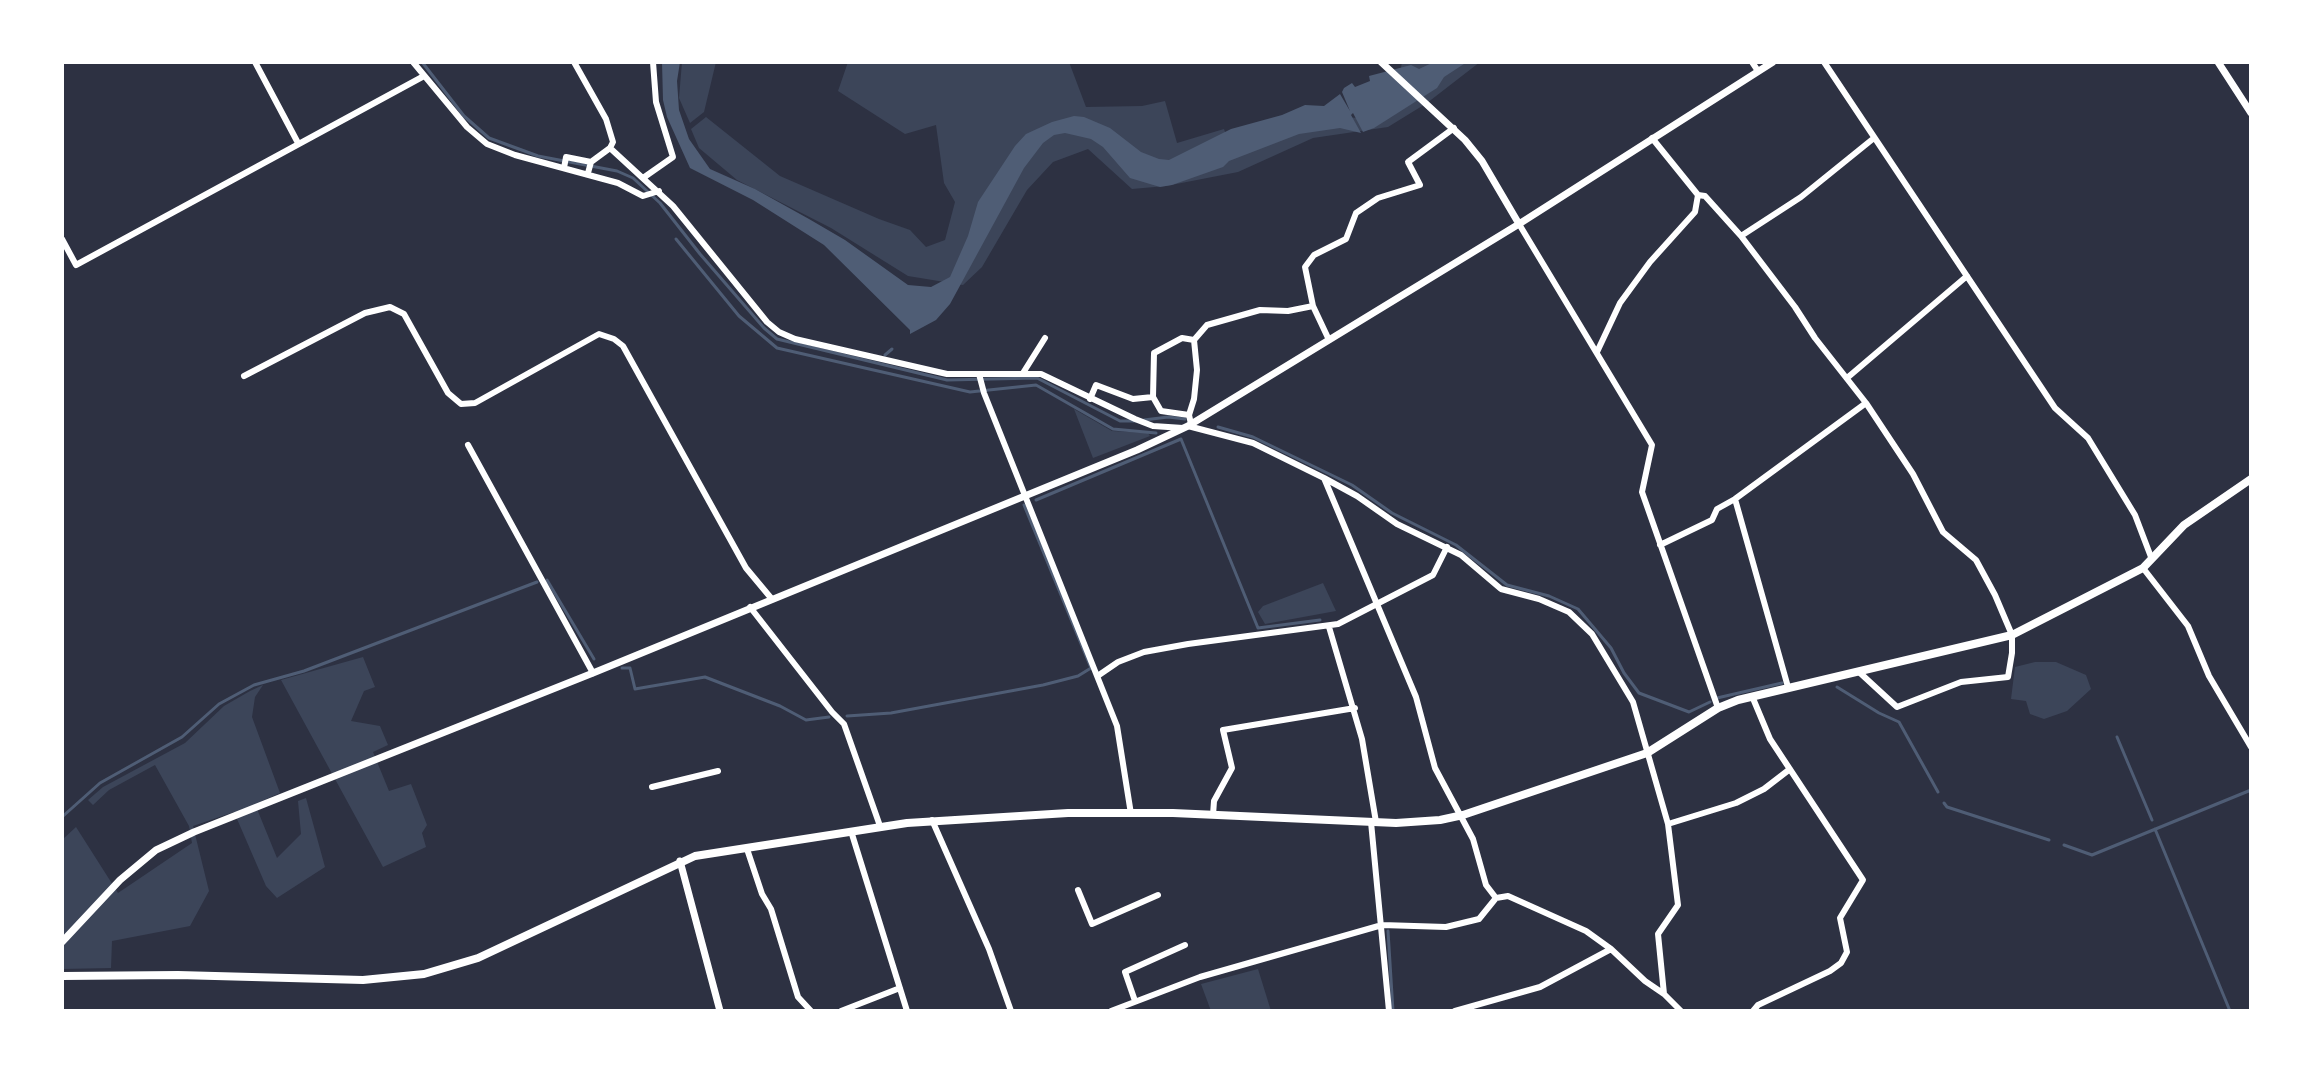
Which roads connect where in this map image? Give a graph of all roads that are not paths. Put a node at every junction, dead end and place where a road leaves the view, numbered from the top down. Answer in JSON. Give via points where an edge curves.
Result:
{"nodes":[{"id":1,"x":255,"y":62,"type":"edge"},
{"id":2,"x":413,"y":62,"type":"edge"},
{"id":3,"x":574,"y":62,"type":"edge"},
{"id":4,"x":653,"y":62,"type":"edge"},
{"id":5,"x":1752,"y":62,"type":"edge"},
{"id":6,"x":1773,"y":62,"type":"edge"},
{"id":7,"x":1824,"y":62,"type":"edge"},
{"id":8,"x":2218,"y":62,"type":"edge"},
{"id":9,"x":1383,"y":63,"type":"edge"},
{"id":10,"x":1758,"y":71,"type":"junction"},
{"id":11,"x":424,"y":76,"type":"junction"},
{"id":12,"x":2251,"y":113,"type":"edge"},
{"id":13,"x":1454,"y":128,"type":"junction"},
{"id":14,"x":1652,"y":138,"type":"junction"},
{"id":15,"x":1874,"y":138,"type":"junction"},
{"id":16,"x":298,"y":143,"type":"junction"},
{"id":17,"x":610,"y":148,"type":"junction"},
{"id":18,"x":591,"y":162,"type":"junction"},
{"id":19,"x":564,"y":168,"type":"junction"},
{"id":20,"x":588,"y":173,"type":"junction"},
{"id":21,"x":643,"y":178,"type":"junction"},
{"id":22,"x":659,"y":191,"type":"junction"},
{"id":23,"x":1698,"y":195,"type":"junction"},
{"id":24,"x":1519,"y":224,"type":"junction"},
{"id":25,"x":1741,"y":236,"type":"junction"},
{"id":26,"x":62,"y":239,"type":"edge"},
{"id":27,"x":1967,"y":276,"type":"junction"},
{"id":28,"x":1313,"y":306,"type":"junction"},
{"id":29,"x":1045,"y":338,"type":"dead end"},
{"id":30,"x":1194,"y":340,"type":"junction"},
{"id":31,"x":1329,"y":340,"type":"junction"},
{"id":32,"x":1597,"y":352,"type":"junction"},
{"id":33,"x":1023,"y":373,"type":"junction"},
{"id":34,"x":244,"y":376,"type":"dead end"},
{"id":35,"x":980,"y":376,"type":"junction"},
{"id":36,"x":1847,"y":378,"type":"junction"},
{"id":37,"x":1153,"y":397,"type":"junction"},
{"id":38,"x":1090,"y":399,"type":"junction"},
{"id":39,"x":1866,"y":403,"type":"junction"},
{"id":40,"x":1189,"y":415,"type":"junction"},
{"id":41,"x":1187,"y":426,"type":"junction"},
{"id":42,"x":468,"y":445,"type":"dead end"},
{"id":43,"x":1324,"y":478,"type":"junction"},
{"id":44,"x":2251,"y":479,"type":"edge"},
{"id":45,"x":1025,"y":494,"type":"junction"},
{"id":46,"x":1735,"y":499,"type":"junction"},
{"id":47,"x":1660,"y":545,"type":"junction"},
{"id":48,"x":1447,"y":547,"type":"junction"},
{"id":49,"x":2151,"y":557,"type":"junction"},
{"id":50,"x":2143,"y":568,"type":"junction"},
{"id":51,"x":771,"y":598,"type":"junction"},
{"id":52,"x":1376,"y":605,"type":"junction"},
{"id":53,"x":750,"y":607,"type":"junction"},
{"id":54,"x":1329,"y":627,"type":"junction"},
{"id":55,"x":2012,"y":635,"type":"junction"},
{"id":56,"x":1859,"y":672,"type":"junction"},
{"id":57,"x":593,"y":673,"type":"junction"},
{"id":58,"x":1099,"y":675,"type":"junction"},
{"id":59,"x":1788,"y":687,"type":"junction"},
{"id":60,"x":1752,"y":696,"type":"junction"},
{"id":61,"x":1355,"y":708,"type":"junction"},
{"id":62,"x":1718,"y":708,"type":"junction"},
{"id":63,"x":2251,"y":747,"type":"edge"},
{"id":64,"x":1647,"y":753,"type":"junction"},
{"id":65,"x":1790,"y":769,"type":"junction"},
{"id":66,"x":718,"y":771,"type":"dead end"},
{"id":67,"x":652,"y":787,"type":"dead end"},
{"id":68,"x":1131,"y":814,"type":"junction"},
{"id":69,"x":1213,"y":815,"type":"junction"},
{"id":70,"x":1463,"y":815,"type":"junction"},
{"id":71,"x":932,"y":820,"type":"junction"},
{"id":72,"x":1373,"y":822,"type":"junction"},
{"id":73,"x":1668,"y":824,"type":"junction"},
{"id":74,"x":880,"y":826,"type":"junction"},
{"id":75,"x":851,"y":831,"type":"junction"},
{"id":76,"x":747,"y":849,"type":"junction"},
{"id":77,"x":680,"y":861,"type":"junction"},
{"id":78,"x":1078,"y":890,"type":"dead end"},
{"id":79,"x":1158,"y":895,"type":"dead end"},
{"id":80,"x":1496,"y":898,"type":"junction"},
{"id":81,"x":1382,"y":925,"type":"junction"},
{"id":82,"x":62,"y":942,"type":"edge"},
{"id":83,"x":1185,"y":945,"type":"dead end"},
{"id":84,"x":1611,"y":949,"type":"junction"},
{"id":85,"x":62,"y":976,"type":"edge"},
{"id":86,"x":900,"y":988,"type":"junction"},
{"id":87,"x":1664,"y":994,"type":"junction"},
{"id":88,"x":1135,"y":1001,"type":"junction"},
{"id":89,"x":1490,"y":1007,"type":"edge"},
{"id":90,"x":720,"y":1011,"type":"edge"},
{"id":91,"x":811,"y":1011,"type":"edge"},
{"id":92,"x":841,"y":1011,"type":"edge"},
{"id":93,"x":907,"y":1011,"type":"edge"},
{"id":94,"x":1011,"y":1011,"type":"edge"},
{"id":95,"x":1111,"y":1011,"type":"edge"},
{"id":96,"x":1389,"y":1011,"type":"edge"},
{"id":97,"x":1455,"y":1011,"type":"edge"},
{"id":98,"x":1681,"y":1011,"type":"edge"},
{"id":99,"x":1753,"y":1011,"type":"edge"}],
"edges":[{"from":1,"to":16,"type":"street"},
{"from":2,"to":11,"type":"street"},
{"from":3,"to":17,"type":"street","via":[[606,119]]},
{"from":4,"to":21,"type":"street","via":[[656,102],[673,157]]},
{"from":5,"to":10,"type":"street"},
{"from":6,"to":10,"type":"street"},
{"from":7,"to":15,"type":"street"},
{"from":8,"to":12,"type":"street"},
{"from":9,"to":13,"type":"street"},
{"from":10,"to":14,"type":"street"},
{"from":11,"to":16,"type":"street"},
{"from":11,"to":19,"type":"street","via":[[487,144]]},
{"from":13,"to":24,"type":"street","via":[[1482,161]]},
{"from":13,"to":28,"type":"street","via":[[1408,162],[1420,185],[1378,198],[1356,213],[1346,239],[1314,255],[1305,267]]},
{"from":14,"to":23,"type":"street"},
{"from":14,"to":24,"type":"street"},
{"from":15,"to":25,"type":"street","via":[[1801,197]]},
{"from":15,"to":27,"type":"street"},
{"from":16,"to":26,"type":"street","via":[[76,265]]},
{"from":17,"to":18,"type":"street"},
{"from":17,"to":21,"type":"street"},
{"from":18,"to":19,"type":"street","via":[[566,157]]},
{"from":18,"to":20,"type":"street"},
{"from":19,"to":20,"type":"street"},
{"from":20,"to":22,"type":"street","via":[[643,196]]},
{"from":21,"to":22,"type":"street"},
{"from":22,"to":35,"type":"street","via":[[779,332],[877,359]]},
{"from":23,"to":25,"type":"street","via":[[1705,196]]},
{"from":23,"to":32,"type":"street","via":[[1695,212],[1620,303]]},
{"from":24,"to":31,"type":"street"},
{"from":24,"to":32,"type":"street"},
{"from":25,"to":36,"type":"street"},
{"from":27,"to":36,"type":"street"},
{"from":27,"to":49,"type":"street","via":[[2055,408],[2088,438],[2135,515]]},
{"from":28,"to":30,"type":"street","via":[[1229,317],[1207,325]]},
{"from":28,"to":31,"type":"street"},
{"from":29,"to":33,"type":"street"},
{"from":30,"to":37,"type":"street","via":[[1182,338],[1154,353]]},
{"from":30,"to":40,"type":"street","via":[[1197,370]]},
{"from":31,"to":41,"type":"street"},
{"from":32,"to":47,"type":"street","via":[[1652,445],[1642,492]]},
{"from":33,"to":35,"type":"street"},
{"from":33,"to":38,"type":"street","via":[[1048,376]]},
{"from":34,"to":51,"type":"street","via":[[365,313],[390,307],[404,314],[448,393],[461,404],[475,403],[599,334],[614,339],[623,346],[746,568]]},
{"from":35,"to":45,"type":"street"},
{"from":36,"to":39,"type":"street"},
{"from":37,"to":38,"type":"street","via":[[1133,399],[1096,385]]},
{"from":37,"to":40,"type":"street","via":[[1161,411]]},
{"from":38,"to":41,"type":"street","via":[[1148,424]]},
{"from":39,"to":46,"type":"street"},
{"from":39,"to":55,"type":"street","via":[[1943,532],[1976,560]]},
{"from":40,"to":41,"type":"street"},
{"from":41,"to":43,"type":"street","via":[[1253,443]]},
{"from":41,"to":45,"type":"street"},
{"from":42,"to":57,"type":"street"},
{"from":43,"to":48,"type":"street","via":[[1397,524]]},
{"from":43,"to":52,"type":"street"},
{"from":44,"to":49,"type":"main road","via":[[2184,525]]},
{"from":45,"to":51,"type":"street"},
{"from":45,"to":58,"type":"street"},
{"from":46,"to":47,"type":"street","via":[[1717,509],[1712,520]]},
{"from":46,"to":59,"type":"street"},
{"from":47,"to":62,"type":"street"},
{"from":48,"to":52,"type":"street","via":[[1433,575]]},
{"from":48,"to":64,"type":"street","via":[[1501,589],[1575,616],[1633,702]]},
{"from":49,"to":50,"type":"main road"},
{"from":50,"to":55,"type":"main road"},
{"from":50,"to":63,"type":"street","via":[[2188,626],[2209,676]]},
{"from":51,"to":53,"type":"street"},
{"from":52,"to":54,"type":"street"},
{"from":52,"to":70,"type":"street","via":[[1416,697],[1435,768]]},
{"from":53,"to":57,"type":"street"},
{"from":53,"to":74,"type":"street","via":[[844,724]]},
{"from":54,"to":58,"type":"street","via":[[1144,652]]},
{"from":54,"to":61,"type":"street"},
{"from":55,"to":56,"type":"main road"},
{"from":55,"to":56,"type":"street","via":[[2008,677],[1961,682],[1897,707]]},
{"from":56,"to":59,"type":"main road"},
{"from":57,"to":82,"type":"street","via":[[156,850]]},
{"from":58,"to":68,"type":"street","via":[[1117,726]]},
{"from":59,"to":60,"type":"main road"},
{"from":60,"to":62,"type":"main road"},
{"from":60,"to":65,"type":"street"},
{"from":61,"to":69,"type":"street","via":[[1223,730],[1232,768],[1214,801]]},
{"from":61,"to":72,"type":"street"},
{"from":62,"to":64,"type":"main road"},
{"from":64,"to":70,"type":"main road"},
{"from":64,"to":73,"type":"street"},
{"from":65,"to":73,"type":"street","via":[[1736,803]]},
{"from":65,"to":99,"type":"street","via":[[1863,880],[1840,918],[1847,952],[1841,963]]},
{"from":66,"to":67,"type":"street"},
{"from":68,"to":69,"type":"main road"},
{"from":68,"to":71,"type":"main road"},
{"from":69,"to":72,"type":"main road"},
{"from":70,"to":72,"type":"main road"},
{"from":70,"to":80,"type":"street","via":[[1486,885]]},
{"from":71,"to":74,"type":"main road"},
{"from":71,"to":94,"type":"street"},
{"from":72,"to":81,"type":"street"},
{"from":73,"to":87,"type":"street","via":[[1678,905],[1658,934]]},
{"from":74,"to":75,"type":"main road"},
{"from":75,"to":76,"type":"main road"},
{"from":75,"to":86,"type":"street"},
{"from":76,"to":77,"type":"main road"},
{"from":76,"to":91,"type":"street","via":[[798,997]]},
{"from":77,"to":85,"type":"main road","via":[[478,958],[424,974],[363,980]]},
{"from":77,"to":90,"type":"street"},
{"from":78,"to":79,"type":"street","via":[[1092,924]]},
{"from":80,"to":81,"type":"street","via":[[1479,919],[1468,922],[1446,927]]},
{"from":80,"to":84,"type":"street","via":[[1508,896],[1586,931]]},
{"from":81,"to":88,"type":"street"},
{"from":81,"to":96,"type":"street"},
{"from":83,"to":88,"type":"street","via":[[1125,972]]},
{"from":84,"to":87,"type":"street"},
{"from":84,"to":89,"type":"street"},
{"from":86,"to":92,"type":"street"},
{"from":86,"to":93,"type":"street"},
{"from":87,"to":98,"type":"street"},
{"from":88,"to":95,"type":"street"},
{"from":89,"to":97,"type":"street"}]}
